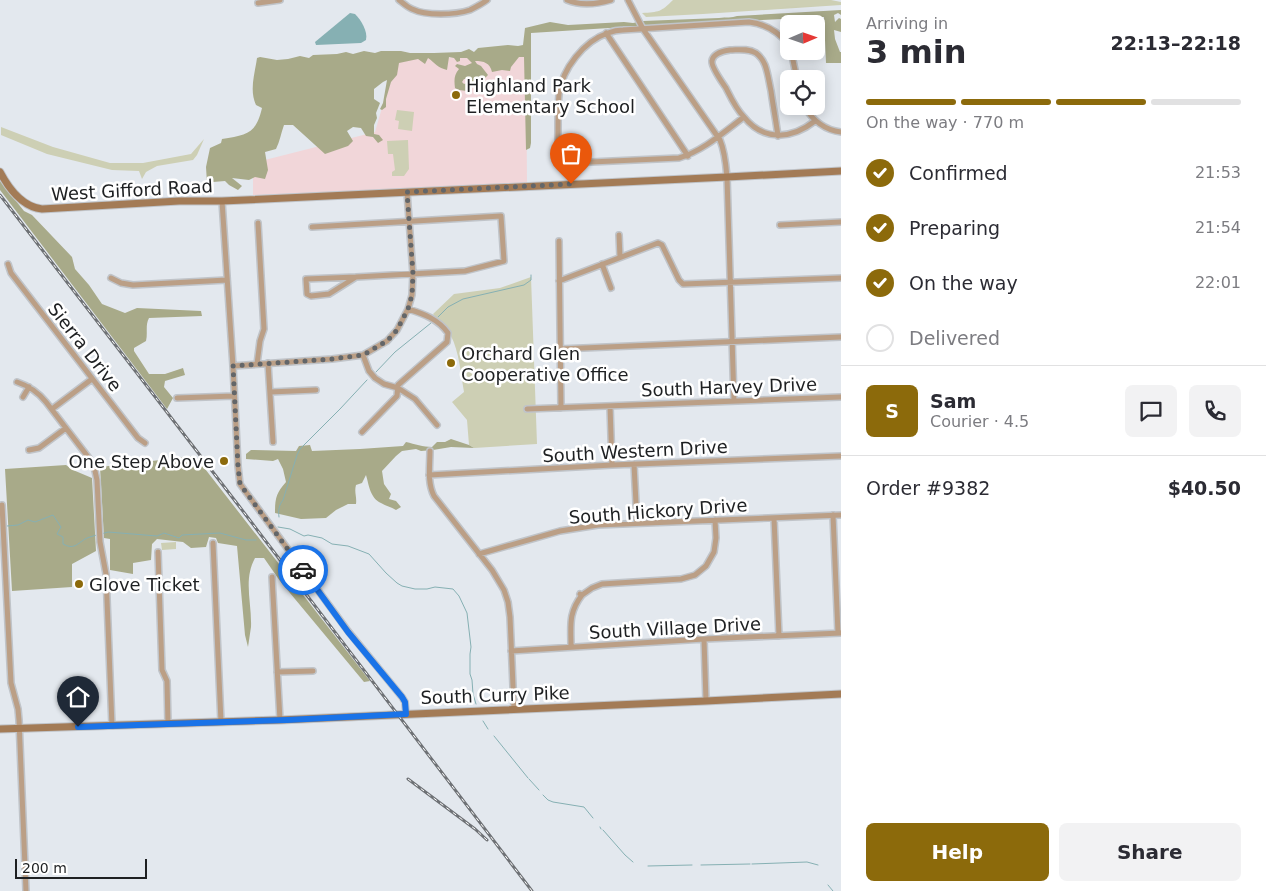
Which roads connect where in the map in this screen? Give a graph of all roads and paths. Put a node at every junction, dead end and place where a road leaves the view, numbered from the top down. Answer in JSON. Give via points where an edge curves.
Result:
{"nodes":[{"id":1,"x":280,"y":0,"type":"edge"},
{"id":2,"x":399,"y":0,"type":"edge"},
{"id":3,"x":488,"y":0,"type":"edge"},
{"id":4,"x":566,"y":0,"type":"edge"},
{"id":5,"x":611,"y":0,"type":"edge"},
{"id":6,"x":628,"y":0,"type":"edge"},
{"id":7,"x":258,"y":3,"type":"dead end"},
{"id":8,"x":642,"y":29,"type":"junction"},
{"id":9,"x":606,"y":33,"type":"junction"},
{"id":10,"x":780,"y":34,"type":"edge"},
{"id":11,"x":811,"y":115,"type":"edge"},
{"id":12,"x":744,"y":118,"type":"junction"},
{"id":13,"x":815,"y":121,"type":"junction"},
{"id":14,"x":841,"y":132,"type":"edge"},
{"id":15,"x":717,"y":136,"type":"junction"},
{"id":16,"x":778,"y":136,"type":"junction"},
{"id":17,"x":688,"y":156,"type":"junction"},
{"id":18,"x":841,"y":171,"type":"edge"},
{"id":19,"x":0,"y":172,"type":"edge"},
{"id":20,"x":727,"y":178,"type":"junction"},
{"id":21,"x":407,"y":192,"type":"junction"},
{"id":22,"x":222,"y":201,"type":"junction"},
{"id":23,"x":409,"y":222,"type":"junction"},
{"id":24,"x":841,"y":222,"type":"edge"},
{"id":25,"x":258,"y":223,"type":"dead end"},
{"id":26,"x":780,"y":225,"type":"dead end"},
{"id":27,"x":312,"y":228,"type":"dead end"},
{"id":28,"x":619,"y":235,"type":"dead end"},
{"id":29,"x":559,"y":241,"type":"dead end"},
{"id":30,"x":620,"y":257,"type":"junction"},
{"id":31,"x":8,"y":264,"type":"dead end"},
{"id":32,"x":602,"y":264,"type":"junction"},
{"id":33,"x":413,"y":274,"type":"junction"},
{"id":34,"x":356,"y":277,"type":"junction"},
{"id":35,"x":111,"y":278,"type":"dead end"},
{"id":36,"x":841,"y":278,"type":"edge"},
{"id":37,"x":227,"y":280,"type":"junction"},
{"id":38,"x":559,"y":281,"type":"junction"},
{"id":39,"x":730,"y":282,"type":"junction"},
{"id":40,"x":611,"y":288,"type":"dead end"},
{"id":41,"x":408,"y":309,"type":"junction"},
{"id":42,"x":841,"y":337,"type":"edge"},
{"id":43,"x":732,"y":341,"type":"junction"},
{"id":44,"x":560,"y":349,"type":"junction"},
{"id":45,"x":363,"y":355,"type":"junction"},
{"id":46,"x":256,"y":364,"type":"junction"},
{"id":47,"x":268,"y":364,"type":"junction"},
{"id":48,"x":233,"y":366,"type":"junction"},
{"id":49,"x":92,"y":378,"type":"junction"},
{"id":50,"x":17,"y":382,"type":"dead end"},
{"id":51,"x":29,"y":387,"type":"junction"},
{"id":52,"x":398,"y":388,"type":"junction"},
{"id":53,"x":316,"y":390,"type":"dead end"},
{"id":54,"x":270,"y":392,"type":"junction"},
{"id":55,"x":234,"y":396,"type":"junction"},
{"id":56,"x":841,"y":396,"type":"edge"},
{"id":57,"x":23,"y":397,"type":"dead end"},
{"id":58,"x":177,"y":398,"type":"dead end"},
{"id":59,"x":734,"y":401,"type":"junction"},
{"id":60,"x":610,"y":406,"type":"junction"},
{"id":61,"x":561,"y":408,"type":"junction"},
{"id":62,"x":52,"y":409,"type":"junction"},
{"id":63,"x":527,"y":409,"type":"dead end"},
{"id":64,"x":437,"y":425,"type":"dead end"},
{"id":65,"x":66,"y":428,"type":"junction"},
{"id":66,"x":362,"y":432,"type":"dead end"},
{"id":67,"x":273,"y":442,"type":"dead end"},
{"id":68,"x":145,"y":443,"type":"dead end"},
{"id":69,"x":29,"y":450,"type":"dead end"},
{"id":70,"x":430,"y":451,"type":"dead end"},
{"id":71,"x":841,"y":456,"type":"edge"},
{"id":72,"x":634,"y":464,"type":"junction"},
{"id":73,"x":612,"y":465,"type":"junction"},
{"id":74,"x":429,"y":475,"type":"junction"},
{"id":75,"x":2,"y":505,"type":"dead end"},
{"id":76,"x":833,"y":515,"type":"junction"},
{"id":77,"x":841,"y":515,"type":"edge"},
{"id":78,"x":774,"y":518,"type":"junction"},
{"id":79,"x":715,"y":520,"type":"junction"},
{"id":80,"x":637,"y":523,"type":"junction"},
{"id":81,"x":213,"y":543,"type":"dead end"},
{"id":82,"x":158,"y":552,"type":"dead end"},
{"id":83,"x":479,"y":554,"type":"junction"},
{"id":84,"x":272,"y":577,"type":"dead end"},
{"id":85,"x":839,"y":633,"type":"edge"},
{"id":86,"x":779,"y":636,"type":"junction"},
{"id":87,"x":704,"y":639,"type":"junction"},
{"id":88,"x":571,"y":647,"type":"junction"},
{"id":89,"x":512,"y":651,"type":"junction"},
{"id":90,"x":313,"y":671,"type":"dead end"},
{"id":91,"x":278,"y":672,"type":"junction"},
{"id":92,"x":841,"y":694,"type":"edge"},
{"id":93,"x":706,"y":701,"type":"junction"},
{"id":94,"x":514,"y":709,"type":"junction"},
{"id":95,"x":406,"y":714,"type":"junction"},
{"id":96,"x":280,"y":720,"type":"junction"},
{"id":97,"x":220,"y":722,"type":"junction"},
{"id":98,"x":168,"y":724,"type":"junction"},
{"id":99,"x":112,"y":726,"type":"junction"},
{"id":100,"x":20,"y":728,"type":"junction"},
{"id":101,"x":0,"y":729,"type":"edge"},
{"id":102,"x":26,"y":891,"type":"edge"}],
"edges":[{"from":1,"to":7,"type":"street"},
{"from":2,"to":3,"type":"street","via":[[411,9],[443,13],[472,9]]},
{"from":4,"to":5,"type":"street","via":[[598,4]]},
{"from":6,"to":8,"type":"street"},
{"from":8,"to":9,"type":"street"},
{"from":8,"to":10,"type":"street","via":[[754,23]]},
{"from":8,"to":15,"type":"street"},
{"from":9,"to":17,"type":"street"},
{"from":9,"to":17,"type":"street","via":[[575,57],[563,79],[559,92],[560,155],[569,163],[669,160]]},
{"from":11,"to":13,"type":"street"},
{"from":12,"to":15,"type":"street"},
{"from":12,"to":16,"type":"street","via":[[758,129]]},
{"from":12,"to":16,"type":"street","via":[[712,64],[714,56],[722,51],[748,50],[762,58]]},
{"from":13,"to":14,"type":"street","via":[[832,131]]},
{"from":13,"to":16,"type":"street","via":[[801,130]]},
{"from":15,"to":17,"type":"street"},
{"from":15,"to":20,"type":"street","via":[[723,147]]},
{"from":18,"to":20,"type":"street"},
{"from":19,"to":22,"type":"street","name":"West Gifford Road","via":[[27,205],[42,209]]},
{"from":20,"to":21,"type":"street"},
{"from":20,"to":39,"type":"street"},
{"from":21,"to":22,"type":"street"},
{"from":21,"to":23,"type":"street"},
{"from":22,"to":37,"type":"street","name":"West Gifford Road"},
{"from":23,"to":27,"type":"street"},
{"from":23,"to":33,"type":"street"},
{"from":23,"to":33,"type":"street","via":[[501,216],[504,261],[464,271]]},
{"from":24,"to":26,"type":"street"},
{"from":25,"to":46,"type":"street","via":[[264,330]]},
{"from":28,"to":30,"type":"street"},
{"from":29,"to":38,"type":"street"},
{"from":30,"to":32,"type":"street"},
{"from":30,"to":39,"type":"street","via":[[660,243],[681,283]]},
{"from":31,"to":49,"type":"street","name":"Sierra Drive","via":[[10,273]]},
{"from":32,"to":38,"type":"street"},
{"from":32,"to":40,"type":"street"},
{"from":33,"to":34,"type":"street"},
{"from":33,"to":41,"type":"street"},
{"from":34,"to":34,"type":"street","via":[[328,294],[307,294],[306,279]]},
{"from":35,"to":37,"type":"street","via":[[133,285]]},
{"from":36,"to":39,"type":"street"},
{"from":37,"to":48,"type":"street","name":"West Gifford Road"},
{"from":38,"to":44,"type":"street"},
{"from":39,"to":43,"type":"street"},
{"from":41,"to":45,"type":"street","via":[[387,341]]},
{"from":41,"to":52,"type":"street","via":[[438,322],[448,333],[448,342]]},
{"from":42,"to":43,"type":"street"},
{"from":43,"to":44,"type":"street"},
{"from":43,"to":59,"type":"street"},
{"from":44,"to":61,"type":"street"},
{"from":45,"to":47,"type":"street"},
{"from":45,"to":52,"type":"street","via":[[375,378]]},
{"from":46,"to":47,"type":"street"},
{"from":46,"to":48,"type":"street"},
{"from":47,"to":54,"type":"street"},
{"from":48,"to":55,"type":"street","name":"West Gifford Road"},
{"from":49,"to":62,"type":"street"},
{"from":49,"to":68,"type":"street","name":"Sierra Drive"},
{"from":50,"to":51,"type":"street"},
{"from":51,"to":57,"type":"street"},
{"from":51,"to":62,"type":"street"},
{"from":52,"to":64,"type":"street","via":[[415,399]]},
{"from":52,"to":66,"type":"street","via":[[396,396]]},
{"from":53,"to":54,"type":"street"},
{"from":54,"to":67,"type":"street"},
{"from":55,"to":58,"type":"street"},
{"from":55,"to":95,"type":"street","name":"West Gifford Road","via":[[240,484],[348,632],[402,697]]},
{"from":56,"to":59,"type":"street","name":"South Harvey Drive"},
{"from":59,"to":60,"type":"street","name":"South Harvey Drive"},
{"from":60,"to":61,"type":"street","name":"South Harvey Drive"},
{"from":60,"to":73,"type":"street"},
{"from":61,"to":63,"type":"street","name":"South Harvey Drive"},
{"from":62,"to":65,"type":"street"},
{"from":65,"to":69,"type":"street","via":[[39,448]]},
{"from":65,"to":99,"type":"street","via":[[92,462],[96,475],[100,549],[106,574]]},
{"from":70,"to":74,"type":"street"},
{"from":71,"to":72,"type":"street","name":"South Western Drive"},
{"from":72,"to":73,"type":"street","name":"South Western Drive"},
{"from":72,"to":80,"type":"street"},
{"from":73,"to":74,"type":"street","name":"South Western Drive"},
{"from":74,"to":83,"type":"street","via":[[437,502]]},
{"from":75,"to":100,"type":"street","via":[[11,683]]},
{"from":76,"to":77,"type":"street","name":"South Hickory Drive"},
{"from":76,"to":78,"type":"street","name":"South Hickory Drive"},
{"from":76,"to":85,"type":"street"},
{"from":78,"to":79,"type":"street","name":"South Hickory Drive"},
{"from":78,"to":86,"type":"street"},
{"from":79,"to":80,"type":"street","name":"South Hickory Drive"},
{"from":79,"to":88,"type":"street","via":[[715,548],[699,572],[687,578],[604,584],[581,595],[571,620]]},
{"from":80,"to":83,"type":"street","name":"South Hickory Drive","via":[[568,530]]},
{"from":81,"to":97,"type":"street"},
{"from":82,"to":98,"type":"street","via":[[162,670],[167,681]]},
{"from":83,"to":89,"type":"street","via":[[506,596]]},
{"from":84,"to":91,"type":"street"},
{"from":85,"to":86,"type":"street","name":"South Village Drive"},
{"from":86,"to":87,"type":"street","name":"South Village Drive"},
{"from":87,"to":88,"type":"street","name":"South Village Drive"},
{"from":87,"to":93,"type":"street"},
{"from":88,"to":89,"type":"street","name":"South Village Drive"},
{"from":89,"to":94,"type":"street"},
{"from":90,"to":91,"type":"street"},
{"from":91,"to":96,"type":"street"},
{"from":92,"to":93,"type":"street","name":"South Curry Pike"},
{"from":93,"to":94,"type":"street","name":"South Curry Pike"},
{"from":94,"to":95,"type":"street","name":"South Curry Pike"},
{"from":95,"to":96,"type":"street","name":"South Curry Pike"},
{"from":96,"to":97,"type":"street","name":"South Curry Pike"},
{"from":97,"to":98,"type":"street","name":"South Curry Pike"},
{"from":98,"to":99,"type":"street","name":"South Curry Pike"},
{"from":99,"to":100,"type":"street","name":"South Curry Pike"},
{"from":100,"to":101,"type":"street","name":"South Curry Pike"},
{"from":100,"to":102,"type":"street"}]}
